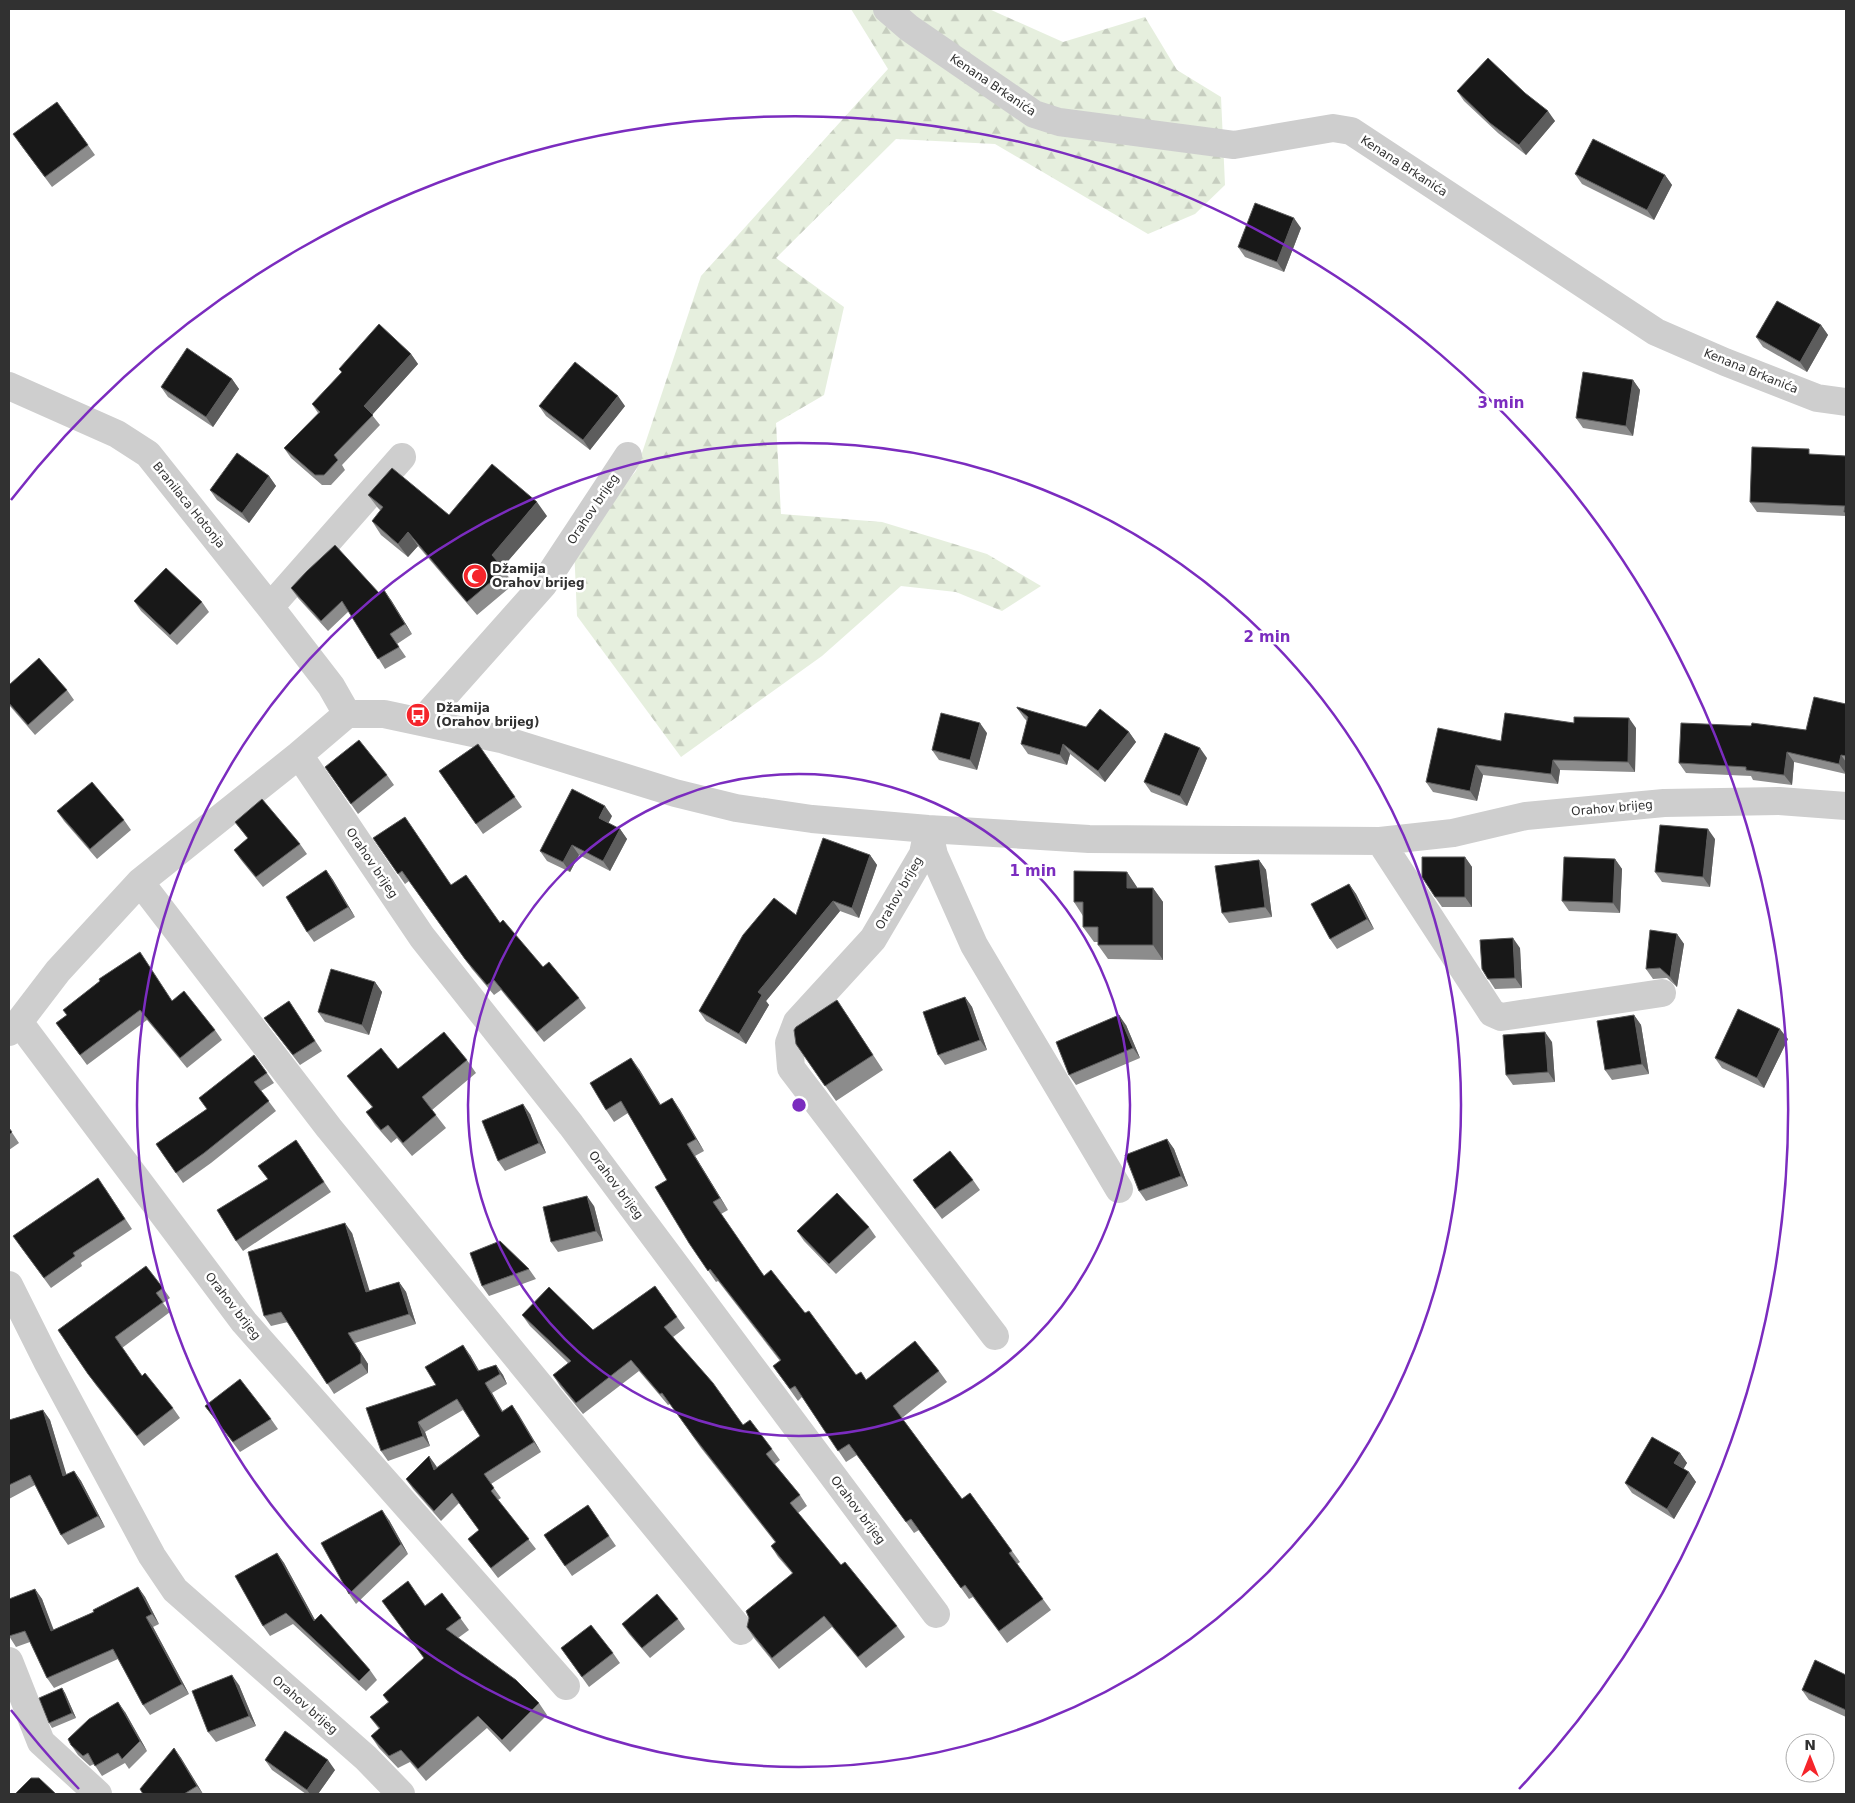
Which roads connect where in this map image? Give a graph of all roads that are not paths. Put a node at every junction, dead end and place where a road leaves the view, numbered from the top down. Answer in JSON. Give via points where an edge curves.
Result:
{"nodes":[{"id":1,"x":887,"y":9,"type":"edge"},
{"id":2,"x":9,"y":386,"type":"edge"},
{"id":3,"x":1846,"y":402,"type":"edge"},
{"id":4,"x":628,"y":456,"type":"dead end"},
{"id":5,"x":402,"y":457,"type":"dead end"},
{"id":6,"x":270,"y":607,"type":"junction"},
{"id":7,"x":346,"y":714,"type":"junction"},
{"id":8,"x":422,"y":721,"type":"junction"},
{"id":9,"x":299,"y":755,"type":"junction"},
{"id":10,"x":1846,"y":806,"type":"edge"},
{"id":11,"x":928,"y":829,"type":"junction"},
{"id":12,"x":1380,"y":841,"type":"junction"},
{"id":13,"x":140,"y":882,"type":"junction"},
{"id":14,"x":1662,"y":993,"type":"dead end"},
{"id":15,"x":14,"y":1027,"type":"edge"},
{"id":16,"x":1119,"y":1189,"type":"dead end"},
{"id":17,"x":9,"y":1285,"type":"edge"},
{"id":18,"x":995,"y":1336,"type":"dead end"},
{"id":19,"x":936,"y":1614,"type":"dead end"},
{"id":20,"x":741,"y":1631,"type":"dead end"},
{"id":21,"x":9,"y":1661,"type":"edge"},
{"id":22,"x":566,"y":1686,"type":"dead end"},
{"id":23,"x":98,"y":1794,"type":"edge"},
{"id":24,"x":401,"y":1794,"type":"edge"}],
"edges":[{"from":1,"to":3,"type":"street","name":"Kenana Brkanića","via":[[909,28],[1034,114],[1058,122],[1234,146],[1333,128],[1350,131],[1656,332],[1817,398]]},
{"from":2,"to":6,"type":"street","name":"Branilaca Hotonja","via":[[117,434],[148,454]]},
{"from":4,"to":8,"type":"street","name":"Orahov brijeg","via":[[543,585]]},
{"from":5,"to":6,"type":"street"},
{"from":6,"to":7,"type":"street","name":"Branilaca Hotonja","via":[[331,686]]},
{"from":7,"to":8,"type":"street","name":"Orahov brijeg","via":[[384,714]]},
{"from":7,"to":9,"type":"street","name":"Orahov brijeg"},
{"from":8,"to":11,"type":"street","name":"Orahov brijeg","via":[[500,739],[736,808],[812,819]]},
{"from":9,"to":13,"type":"street","name":"Orahov brijeg"},
{"from":9,"to":19,"type":"street","name":"Orahov brijeg","via":[[422,937],[571,1126]]},
{"from":10,"to":12,"type":"street","name":"Orahov brijeg","via":[[1779,801],[1664,803],[1526,816],[1453,834]]},
{"from":11,"to":12,"type":"street","name":"Orahov brijeg","via":[[1090,840]]},
{"from":11,"to":16,"type":"street","name":"Orahov brijeg","via":[[934,855],[974,945]]},
{"from":11,"to":18,"type":"street","name":"Orahov brijeg","via":[[922,854],[873,939],[797,1022],[789,1043],[790,1068]]},
{"from":12,"to":14,"type":"street","via":[[1492,1013],[1500,1017]]},
{"from":13,"to":15,"type":"street","name":"Orahov brijeg","via":[[58,971]]},
{"from":13,"to":20,"type":"street","via":[[329,1128]]},
{"from":15,"to":22,"type":"street","name":"Orahov brijeg","via":[[244,1322]]},
{"from":17,"to":24,"type":"street","name":"Orahov brijeg","via":[[152,1556],[175,1590],[366,1758]]},
{"from":21,"to":23,"type":"street","via":[[41,1742]]}]}
